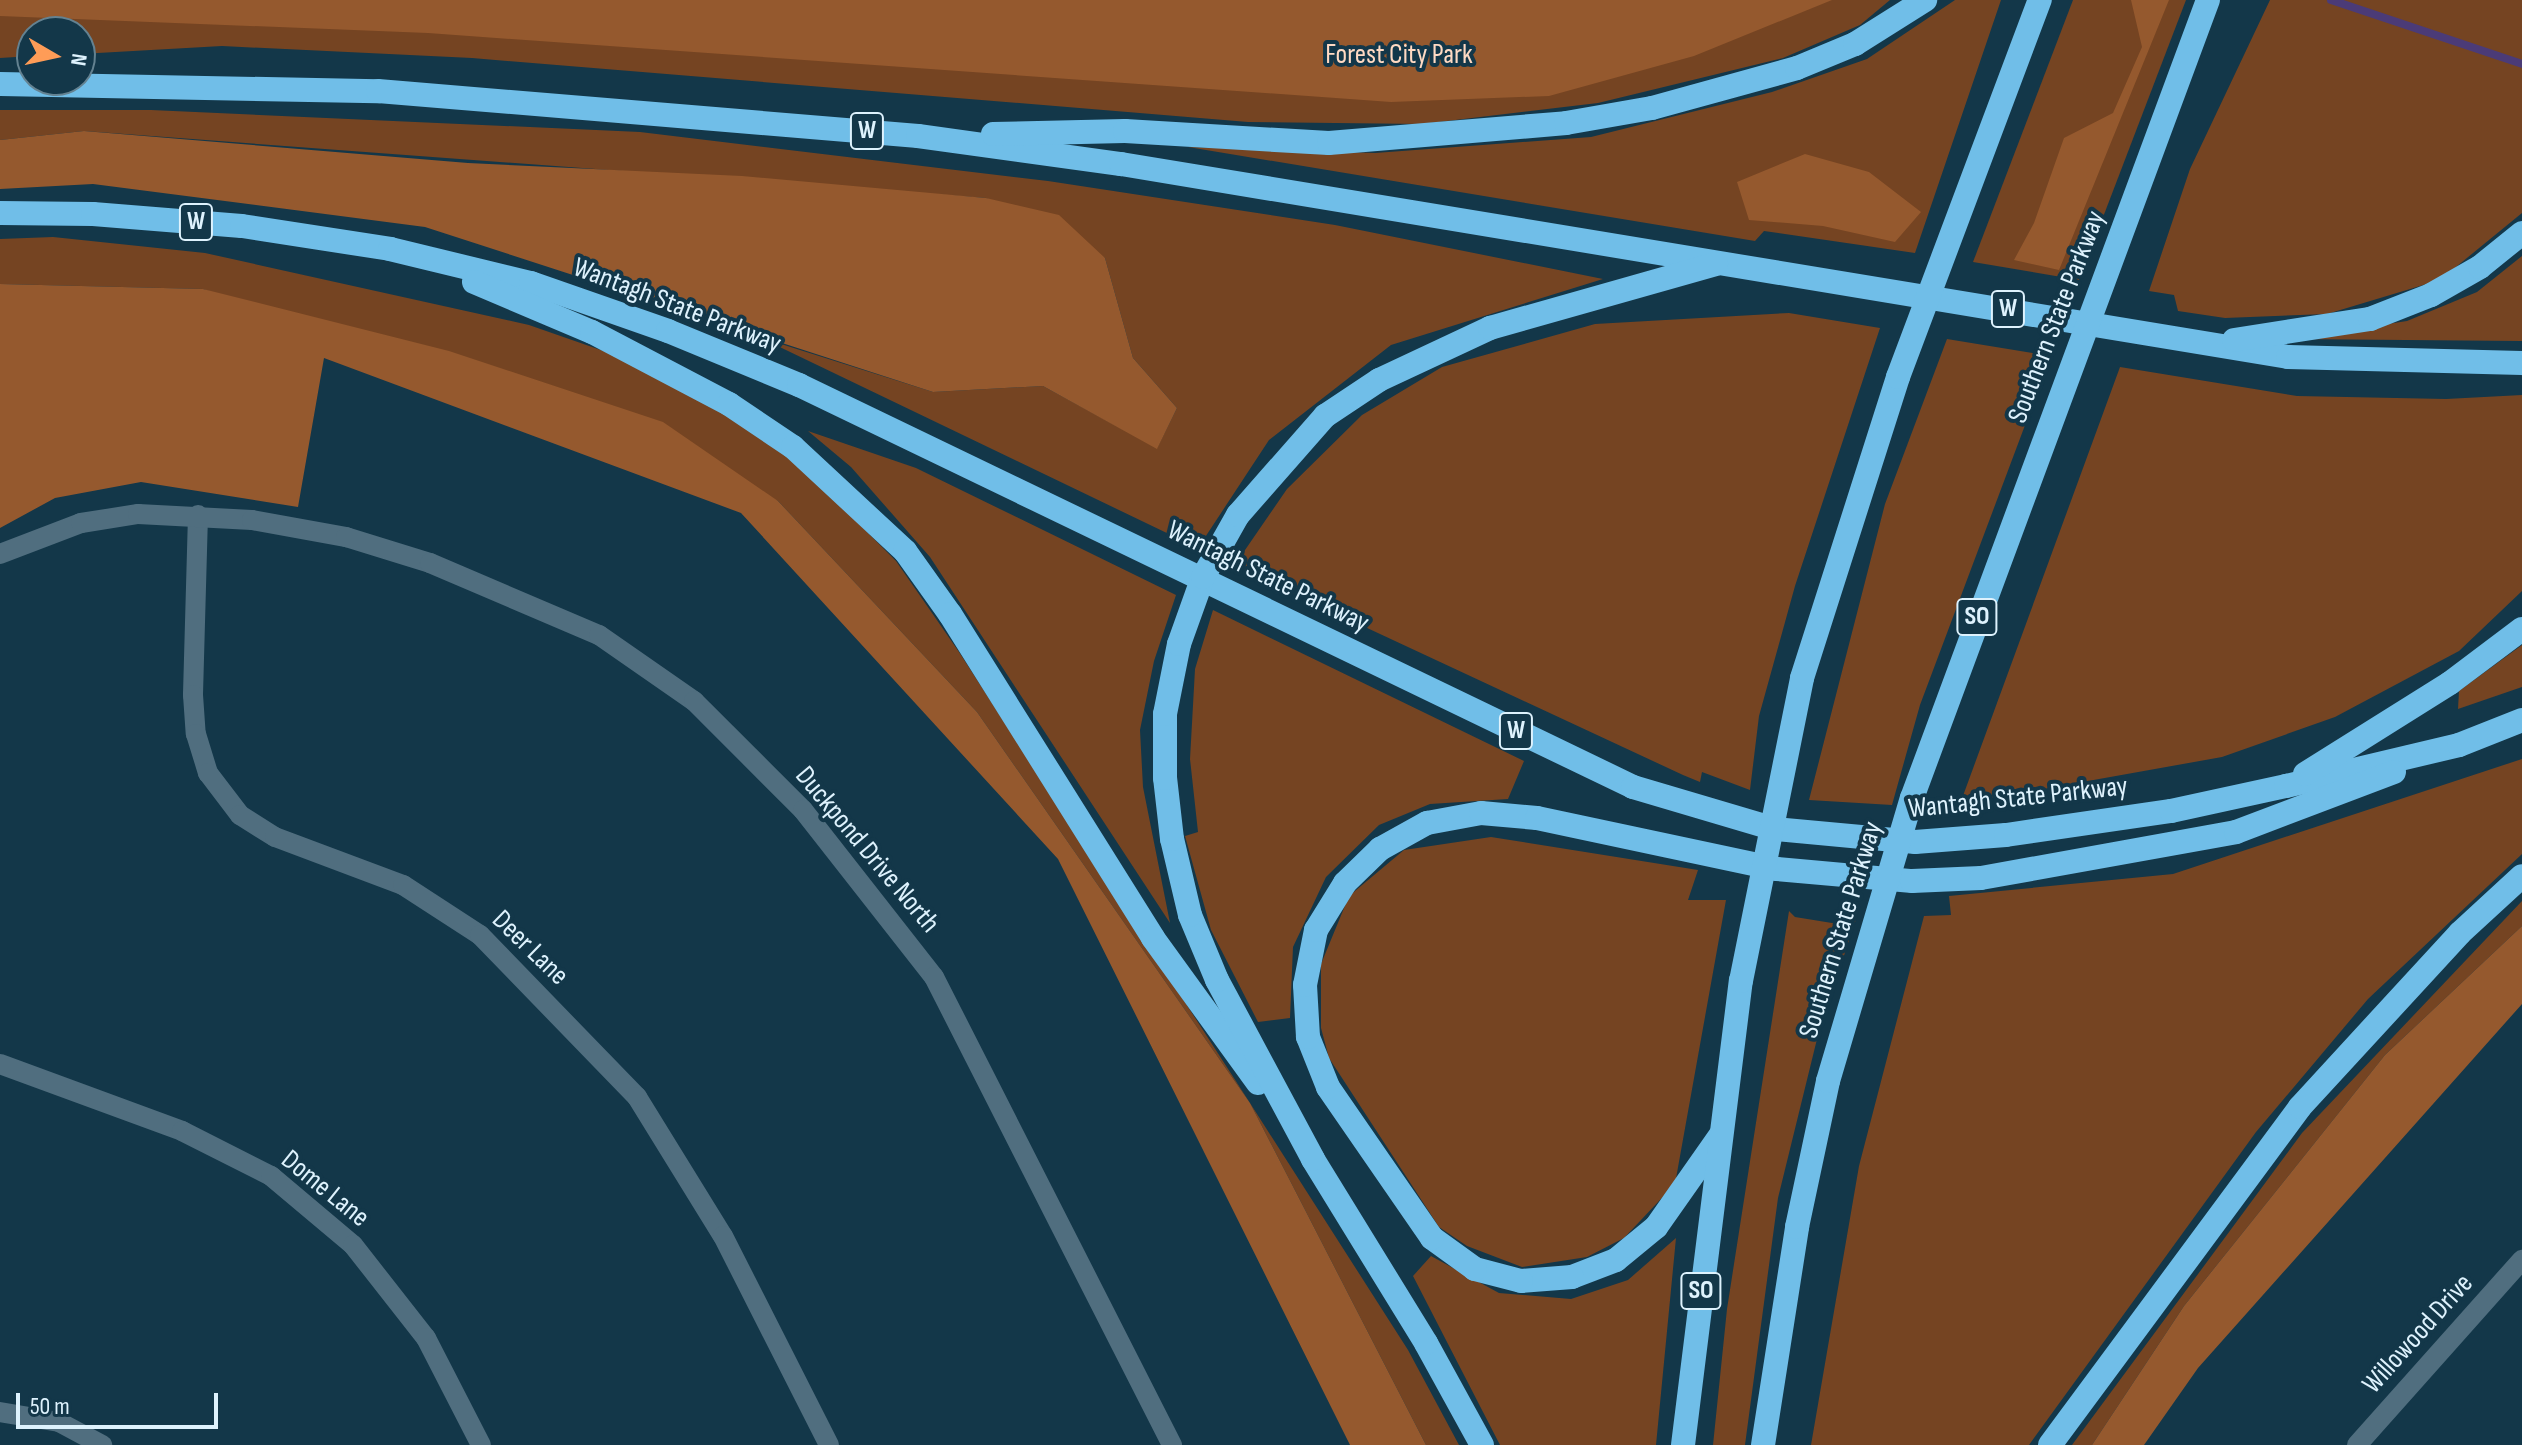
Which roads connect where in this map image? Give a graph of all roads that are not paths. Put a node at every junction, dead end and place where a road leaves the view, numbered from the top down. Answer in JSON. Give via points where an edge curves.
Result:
{"nodes":[{"id":1,"x":1925,"y":0,"type":"edge"},
{"id":2,"x":2040,"y":0,"type":"edge"},
{"id":3,"x":2224,"y":0,"type":"edge"},
{"id":4,"x":2204,"y":10,"type":"edge"},
{"id":5,"x":0,"y":84,"type":"edge"},
{"id":6,"x":918,"y":136,"type":"junction"},
{"id":7,"x":0,"y":213,"type":"edge"},
{"id":8,"x":2522,"y":233,"type":"edge"},
{"id":9,"x":390,"y":249,"type":"junction"},
{"id":10,"x":1725,"y":262,"type":"junction"},
{"id":11,"x":2218,"y":342,"type":"junction"},
{"id":12,"x":2522,"y":363,"type":"edge"},
{"id":13,"x":198,"y":515,"type":"junction"},
{"id":14,"x":0,"y":554,"type":"edge"},
{"id":15,"x":2522,"y":629,"type":"edge"},
{"id":16,"x":2522,"y":720,"type":"edge"},
{"id":17,"x":2459,"y":745,"type":"junction"},
{"id":18,"x":2286,"y":786,"type":"junction"},
{"id":19,"x":2522,"y":876,"type":"edge"},
{"id":20,"x":0,"y":1064,"type":"edge"},
{"id":21,"x":1720,"y":1136,"type":"junction"},
{"id":22,"x":1313,"y":1159,"type":"junction"},
{"id":23,"x":2522,"y":1260,"type":"edge"},
{"id":24,"x":0,"y":1412,"type":"edge"},
{"id":25,"x":102,"y":1445,"type":"edge"},
{"id":26,"x":481,"y":1445,"type":"edge"},
{"id":27,"x":829,"y":1445,"type":"edge"},
{"id":28,"x":1172,"y":1445,"type":"edge"},
{"id":29,"x":1482,"y":1445,"type":"edge"},
{"id":30,"x":1683,"y":1445,"type":"edge"},
{"id":31,"x":1763,"y":1445,"type":"edge"},
{"id":32,"x":2050,"y":1445,"type":"edge"},
{"id":33,"x":2357,"y":1445,"type":"edge"}],
"edges":[{"from":1,"to":6,"type":"highway","via":[[1855,44],[1797,68],[1652,108],[1566,123],[1329,143],[1125,131]]},
{"from":2,"to":21,"type":"highway","number":"SO","via":[[1898,377],[1802,678],[1741,981]]},
{"from":3,"to":4,"type":"highway"},
{"from":4,"to":31,"type":"highway","name":"Southern State Parkway","number":"SO","via":[[1912,798],[1828,1081],[1797,1227]]},
{"from":5,"to":6,"type":"highway","number":"W","via":[[378,91]]},
{"from":6,"to":10,"type":"highway","number":"W"},
{"from":7,"to":9,"type":"highway","name":"Wantagh State Parkway","number":"W","via":[[242,226]]},
{"from":8,"to":11,"type":"highway","via":[[2480,267],[2431,295],[2370,319]]},
{"from":9,"to":18,"type":"highway","name":"Wantagh State Parkway","number":"W","via":[[531,283],[799,385],[1566,756],[1688,806],[1775,829],[1915,842],[2171,811]]},
{"from":9,"to":22,"type":"highway","via":[[528,303],[661,365],[793,447],[852,498],[905,551],[950,614],[1153,938]]},
{"from":10,"to":11,"type":"highway","number":"W"},
{"from":10,"to":22,"type":"highway","via":[[1465,339],[1379,380],[1325,416],[1283,460],[1238,515],[1203,577],[1179,644],[1165,714],[1172,839],[1190,915],[1217,980]]},
{"from":11,"to":12,"type":"highway","number":"W","via":[[2288,357],[2343,361]]},
{"from":13,"to":14,"type":"street","name":"Duckpond Drive North","via":[[138,514],[81,523]]},
{"from":13,"to":27,"type":"street","name":"Deer Lane","via":[[193,695],[196,734],[208,773],[240,815],[275,837],[403,885],[480,935],[637,1097],[723,1236]]},
{"from":13,"to":28,"type":"street","name":"Duckpond Drive North","via":[[346,537],[430,563],[599,635],[694,701],[803,810],[934,977]]},
{"from":15,"to":18,"type":"highway","via":[[2450,683]]},
{"from":16,"to":17,"type":"highway","name":"Wantagh State Parkway","number":"W"},
{"from":17,"to":18,"type":"highway","name":"Wantagh State Parkway","number":"W"},
{"from":17,"to":21,"type":"highway","via":[[2319,804],[2236,832],[2001,875],[1912,881],[1844,878],[1481,813],[1427,823],[1380,849],[1345,883],[1316,930],[1305,985],[1308,1037],[1328,1087],[1432,1238],[1475,1269],[1521,1281],[1572,1277],[1616,1260],[1656,1227]]},
{"from":19,"to":32,"type":"highway","via":[[2460,933],[2300,1107]]},
{"from":20,"to":26,"type":"street","name":"Dome Lane","via":[[182,1131],[271,1176],[353,1245],[417,1326]]},
{"from":21,"to":30,"type":"highway","number":"SO"},
{"from":22,"to":29,"type":"highway"},
{"from":23,"to":33,"type":"street","name":"Willowood Drive"},
{"from":24,"to":25,"type":"street","via":[[59,1422]]}]}
